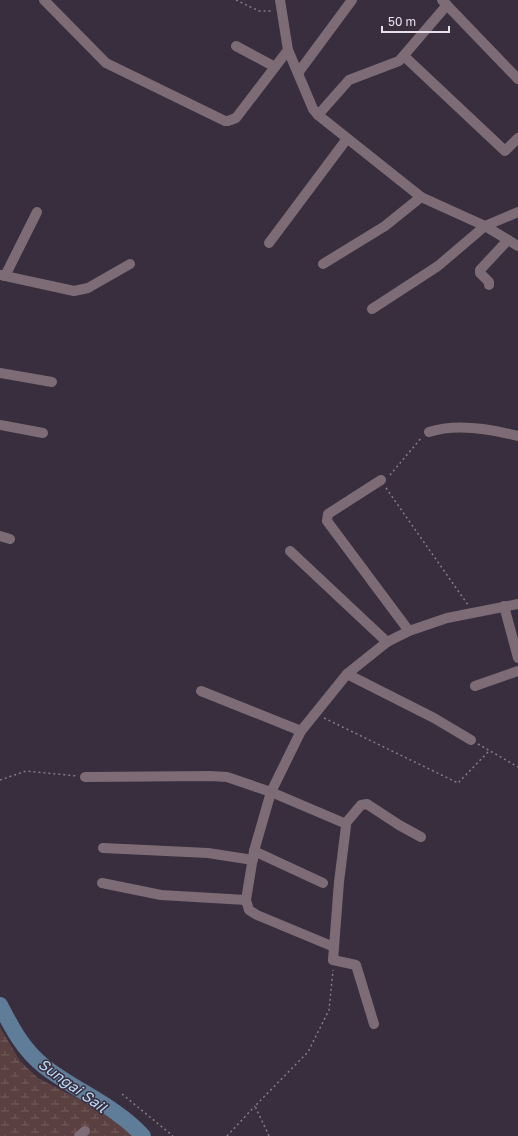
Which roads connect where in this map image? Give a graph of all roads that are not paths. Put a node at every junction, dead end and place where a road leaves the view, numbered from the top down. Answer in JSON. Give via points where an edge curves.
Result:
{"nodes":[{"id":1,"x":44,"y":0,"type":"edge"},
{"id":2,"x":352,"y":0,"type":"edge"},
{"id":3,"x":445,"y":3,"type":"edge"},
{"id":4,"x":281,"y":5,"type":"edge"},
{"id":5,"x":236,"y":46,"type":"dead end"},
{"id":6,"x":288,"y":50,"type":"junction"},
{"id":7,"x":404,"y":56,"type":"junction"},
{"id":8,"x":275,"y":67,"type":"junction"},
{"id":9,"x":298,"y":73,"type":"junction"},
{"id":10,"x":518,"y":79,"type":"edge"},
{"id":11,"x":318,"y":116,"type":"junction"},
{"id":12,"x":518,"y":138,"type":"edge"},
{"id":13,"x":346,"y":140,"type":"junction"},
{"id":14,"x":421,"y":197,"type":"junction"},
{"id":15,"x":37,"y":212,"type":"dead end"},
{"id":16,"x":518,"y":212,"type":"edge"},
{"id":17,"x":485,"y":226,"type":"junction"},
{"id":18,"x":508,"y":240,"type":"junction"},
{"id":19,"x":269,"y":243,"type":"dead end"},
{"id":20,"x":518,"y":246,"type":"edge"},
{"id":21,"x":130,"y":264,"type":"dead end"},
{"id":22,"x":323,"y":264,"type":"dead end"},
{"id":23,"x":2,"y":275,"type":"edge"},
{"id":24,"x":489,"y":285,"type":"dead end"},
{"id":25,"x":372,"y":309,"type":"dead end"},
{"id":26,"x":0,"y":373,"type":"edge"},
{"id":27,"x":52,"y":382,"type":"dead end"},
{"id":28,"x":0,"y":425,"type":"edge"},
{"id":29,"x":429,"y":432,"type":"road end"},
{"id":30,"x":43,"y":434,"type":"dead end"},
{"id":31,"x":518,"y":436,"type":"edge"},
{"id":32,"x":381,"y":480,"type":"road end"},
{"id":33,"x":290,"y":551,"type":"dead end"},
{"id":34,"x":518,"y":604,"type":"edge"},
{"id":35,"x":504,"y":606,"type":"junction"},
{"id":36,"x":409,"y":631,"type":"junction"},
{"id":37,"x":387,"y":642,"type":"junction"},
{"id":38,"x":518,"y":658,"type":"edge"},
{"id":39,"x":518,"y":671,"type":"edge"},
{"id":40,"x":347,"y":674,"type":"junction"},
{"id":41,"x":475,"y":686,"type":"dead end"},
{"id":42,"x":201,"y":692,"type":"dead end"},
{"id":43,"x":301,"y":731,"type":"junction"},
{"id":44,"x":472,"y":740,"type":"road end"},
{"id":45,"x":85,"y":777,"type":"road end"},
{"id":46,"x":271,"y":792,"type":"junction"},
{"id":47,"x":345,"y":824,"type":"junction"},
{"id":48,"x":421,"y":837,"type":"dead end"},
{"id":49,"x":103,"y":848,"type":"dead end"},
{"id":50,"x":253,"y":855,"type":"junction"},
{"id":51,"x":102,"y":883,"type":"dead end"},
{"id":52,"x":323,"y":884,"type":"dead end"},
{"id":53,"x":246,"y":900,"type":"junction"},
{"id":54,"x":334,"y":947,"type":"junction"},
{"id":55,"x":374,"y":1024,"type":"dead end"}],
"edges":[{"from":1,"to":8,"type":"street","via":[[106,63],[224,121],[236,118]]},
{"from":2,"to":9,"type":"street"},
{"from":3,"to":7,"type":"street"},
{"from":3,"to":10,"type":"street"},
{"from":4,"to":6,"type":"street"},
{"from":5,"to":8,"type":"street"},
{"from":6,"to":8,"type":"street"},
{"from":6,"to":9,"type":"street"},
{"from":7,"to":11,"type":"street","via":[[399,61],[350,80]]},
{"from":7,"to":12,"type":"street","via":[[505,150]]},
{"from":9,"to":11,"type":"street"},
{"from":11,"to":13,"type":"street"},
{"from":13,"to":14,"type":"street"},
{"from":13,"to":19,"type":"street"},
{"from":14,"to":17,"type":"street"},
{"from":14,"to":22,"type":"street","via":[[385,226]]},
{"from":15,"to":23,"type":"street"},
{"from":16,"to":17,"type":"street"},
{"from":17,"to":18,"type":"street"},
{"from":17,"to":25,"type":"street","via":[[438,266]]},
{"from":18,"to":20,"type":"street"},
{"from":18,"to":24,"type":"street","via":[[480,270]]},
{"from":21,"to":23,"type":"street","via":[[88,288],[74,291]]},
{"from":26,"to":27,"type":"street"},
{"from":28,"to":30,"type":"street"},
{"from":29,"to":31,"type":"street","via":[[451,428],[488,430]]},
{"from":32,"to":36,"type":"street","via":[[328,514],[327,521]]},
{"from":33,"to":37,"type":"street"},
{"from":34,"to":35,"type":"street"},
{"from":35,"to":36,"type":"street","via":[[448,618]]},
{"from":35,"to":38,"type":"street"},
{"from":36,"to":37,"type":"street"},
{"from":37,"to":40,"type":"street"},
{"from":39,"to":41,"type":"street"},
{"from":40,"to":43,"type":"street"},
{"from":40,"to":44,"type":"street"},
{"from":42,"to":43,"type":"street"},
{"from":43,"to":46,"type":"street"},
{"from":45,"to":46,"type":"street","via":[[218,776]]},
{"from":46,"to":47,"type":"street"},
{"from":46,"to":50,"type":"street"},
{"from":47,"to":48,"type":"street","via":[[361,805],[367,804]]},
{"from":47,"to":54,"type":"street"},
{"from":49,"to":50,"type":"street"},
{"from":50,"to":52,"type":"street"},
{"from":50,"to":53,"type":"street"},
{"from":51,"to":53,"type":"street","via":[[161,895]]},
{"from":53,"to":54,"type":"street","via":[[252,913]]},
{"from":54,"to":55,"type":"street","via":[[334,960],[356,965]]}]}
